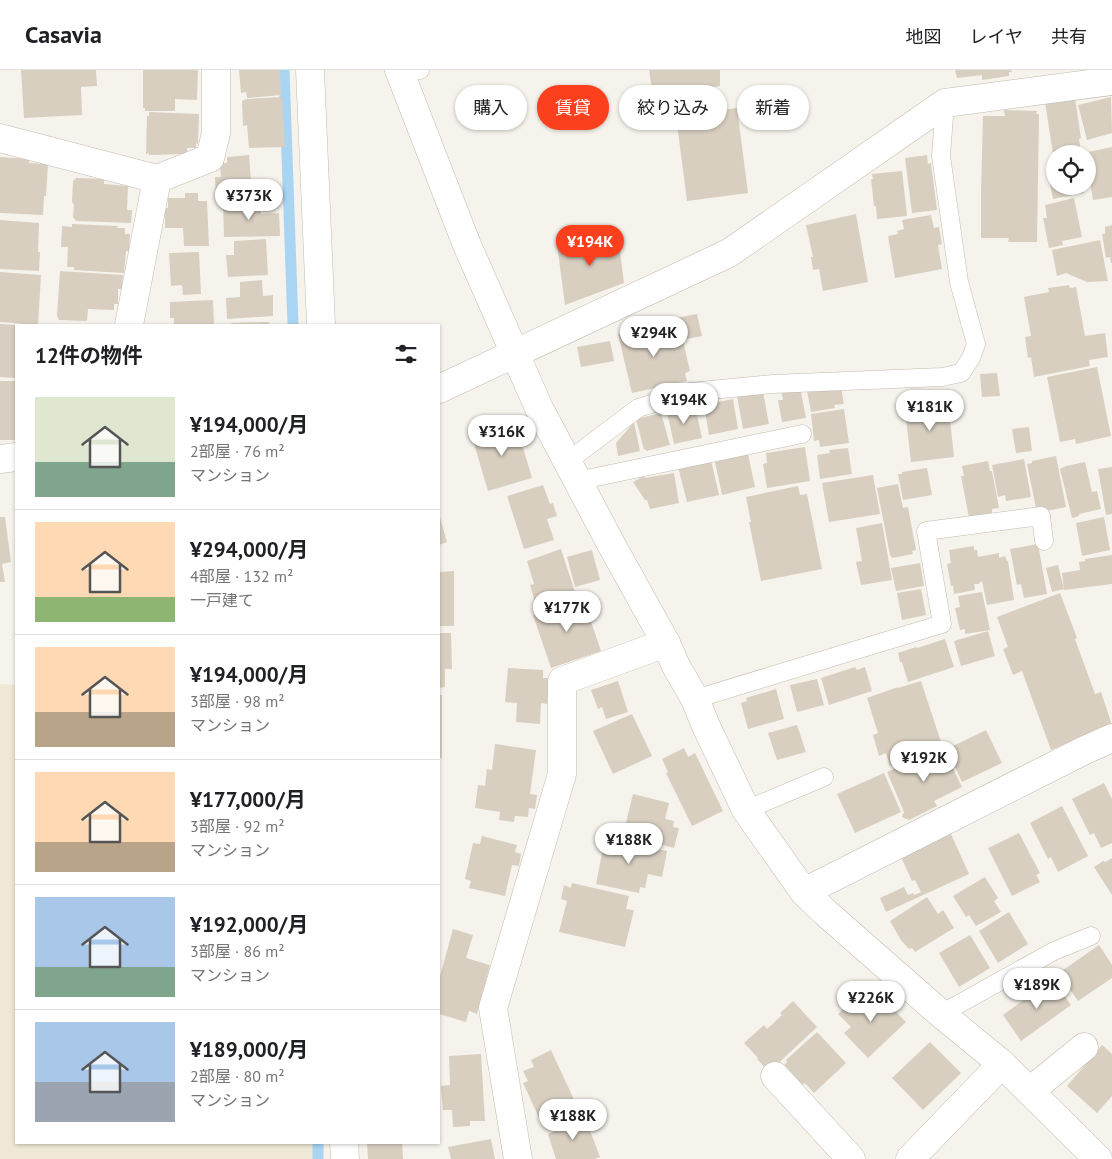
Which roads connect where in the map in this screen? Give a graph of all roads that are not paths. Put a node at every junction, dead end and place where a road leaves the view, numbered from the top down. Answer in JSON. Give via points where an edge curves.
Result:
{"nodes":[{"id":1,"x":216,"y":70,"type":"edge"},
{"id":2,"x":310,"y":70,"type":"edge"},
{"id":3,"x":406,"y":71,"type":"edge"},
{"id":4,"x":1099,"y":78,"type":"edge"},
{"id":5,"x":945,"y":102,"type":"junction"},
{"id":6,"x":0,"y":138,"type":"edge"},
{"id":7,"x":157,"y":178,"type":"junction"},
{"id":8,"x":129,"y":324,"type":"edge"},
{"id":9,"x":321,"y":324,"type":"edge"},
{"id":10,"x":515,"y":354,"type":"junction"},
{"id":11,"x":440,"y":389,"type":"edge"},
{"id":12,"x":802,"y":434,"type":"dead end"},
{"id":13,"x":15,"y":457,"type":"edge"},
{"id":14,"x":0,"y":459,"type":"edge"},
{"id":15,"x":572,"y":472,"type":"junction"},
{"id":16,"x":1044,"y":541,"type":"dead end"},
{"id":17,"x":666,"y":643,"type":"junction"},
{"id":18,"x":695,"y":698,"type":"junction"},
{"id":19,"x":1112,"y":738,"type":"edge"},
{"id":20,"x":824,"y":777,"type":"dead end"},
{"id":21,"x":746,"y":810,"type":"junction"},
{"id":22,"x":804,"y":892,"type":"junction"},
{"id":23,"x":1091,"y":936,"type":"dead end"},
{"id":24,"x":941,"y":1014,"type":"junction"},
{"id":25,"x":1084,"y":1046,"type":"dead end"},
{"id":26,"x":1001,"y":1063,"type":"junction"},
{"id":27,"x":775,"y":1076,"type":"dead end"},
{"id":28,"x":1030,"y":1091,"type":"junction"},
{"id":29,"x":344,"y":1144,"type":"edge"},
{"id":30,"x":345,"y":1159,"type":"edge"},
{"id":31,"x":518,"y":1159,"type":"edge"},
{"id":32,"x":851,"y":1159,"type":"edge"},
{"id":33,"x":910,"y":1159,"type":"edge"},
{"id":34,"x":1098,"y":1159,"type":"edge"}],
"edges":[{"from":1,"to":7,"type":"street","via":[[216,133],[210,158]]},
{"from":2,"to":9,"type":"street"},
{"from":3,"to":10,"type":"street","via":[[467,245]]},
{"from":4,"to":5,"type":"street"},
{"from":5,"to":10,"type":"street","via":[[729,253]]},
{"from":5,"to":15,"type":"lane","via":[[942,156],[959,282],[976,344],[961,373],[942,377],[772,384],[690,392],[638,408]]},
{"from":6,"to":7,"type":"street"},
{"from":7,"to":8,"type":"street"},
{"from":10,"to":11,"type":"street"},
{"from":10,"to":15,"type":"street"},
{"from":12,"to":15,"type":"lane"},
{"from":13,"to":14,"type":"street"},
{"from":15,"to":17,"type":"street"},
{"from":16,"to":18,"type":"lane","via":[[1041,516],[926,530],[942,624]]},
{"from":17,"to":18,"type":"street"},
{"from":17,"to":31,"type":"street","via":[[562,681],[562,774],[493,1008]]},
{"from":18,"to":21,"type":"street"},
{"from":19,"to":22,"type":"street"},
{"from":20,"to":21,"type":"lane"},
{"from":21,"to":22,"type":"street"},
{"from":22,"to":24,"type":"street"},
{"from":23,"to":24,"type":"lane","via":[[1054,951]]},
{"from":24,"to":26,"type":"street"},
{"from":25,"to":28,"type":"street"},
{"from":26,"to":28,"type":"street"},
{"from":26,"to":33,"type":"street"},
{"from":27,"to":32,"type":"street"},
{"from":28,"to":34,"type":"street"},
{"from":29,"to":30,"type":"street"}]}
